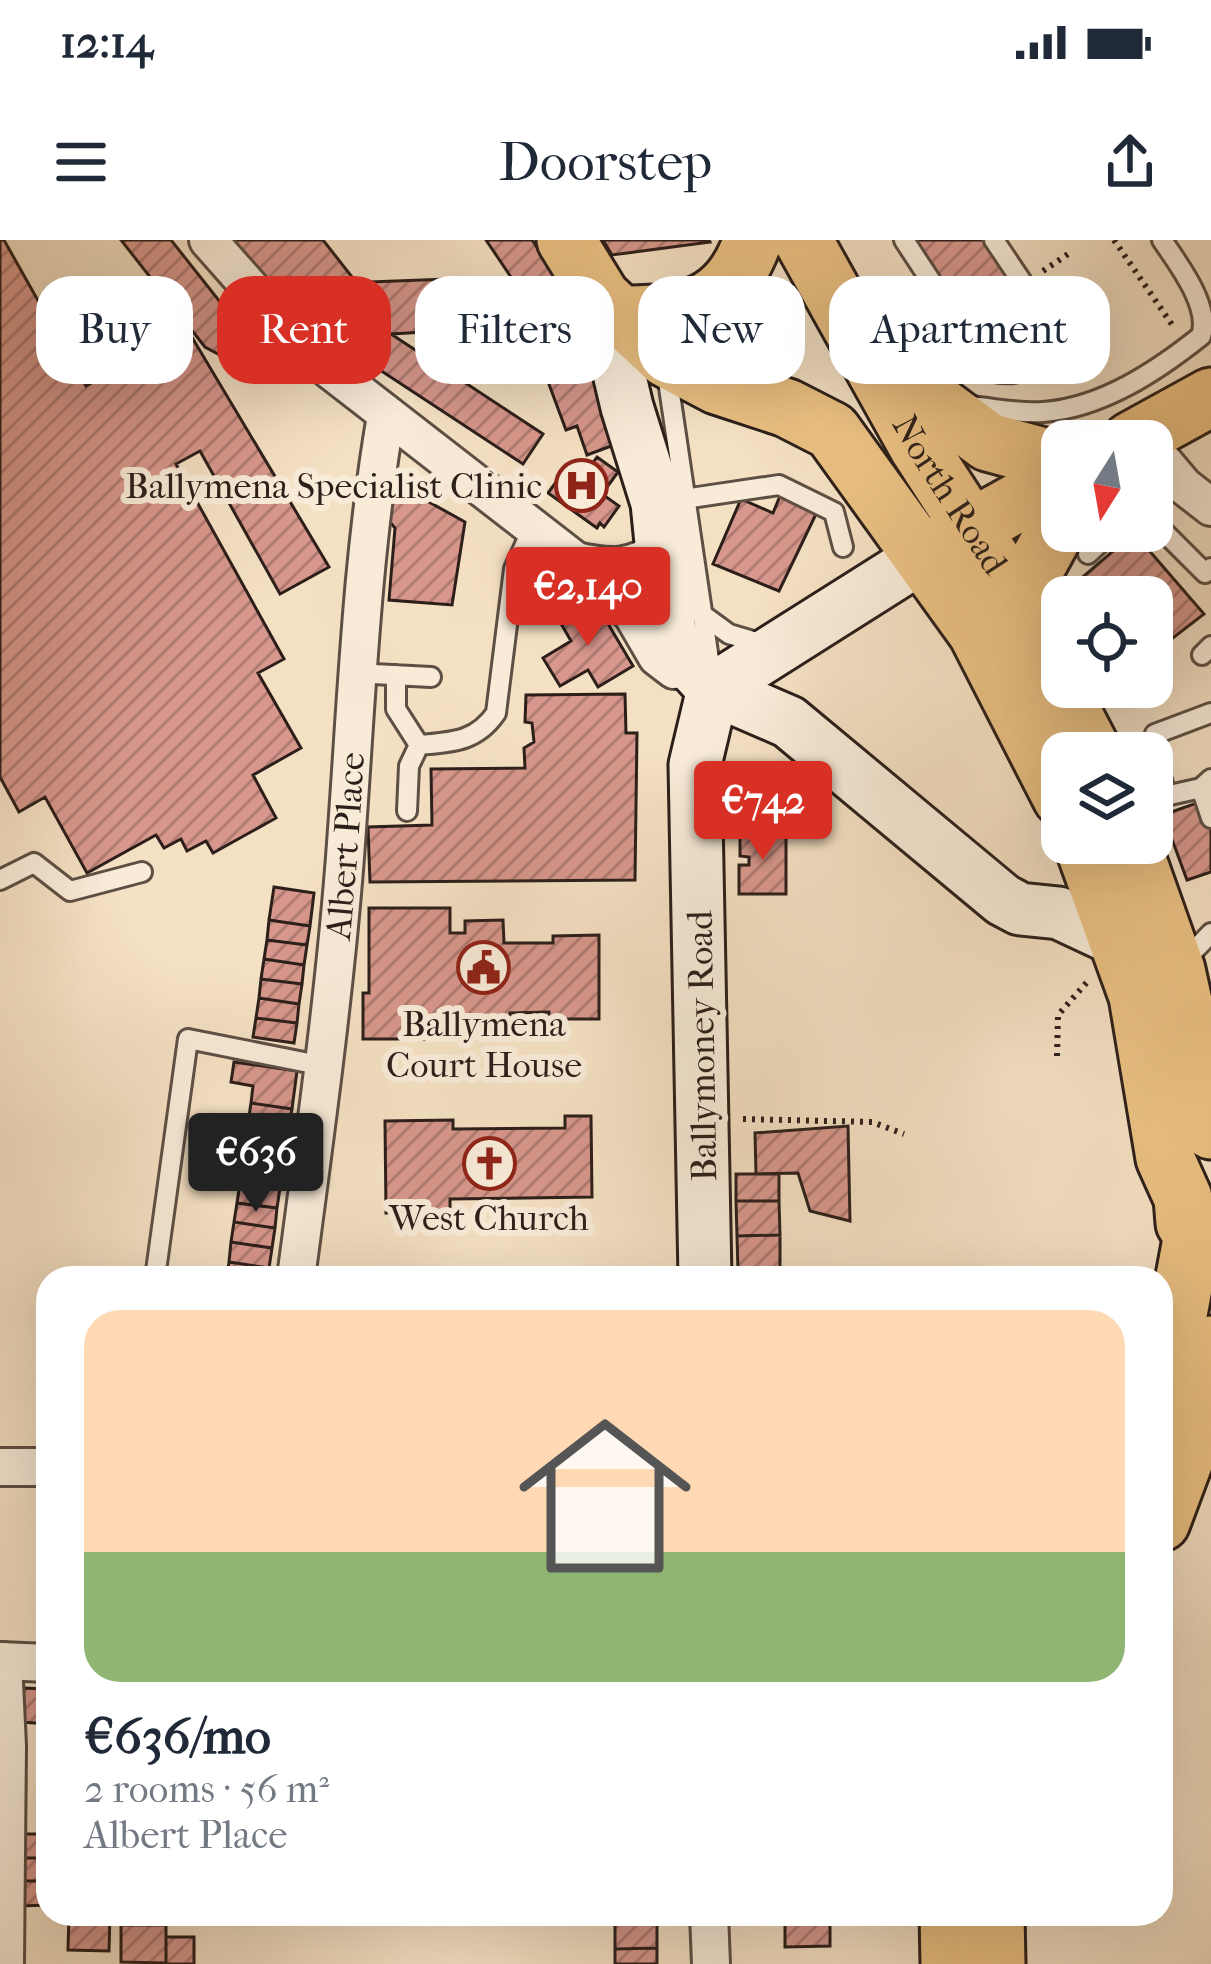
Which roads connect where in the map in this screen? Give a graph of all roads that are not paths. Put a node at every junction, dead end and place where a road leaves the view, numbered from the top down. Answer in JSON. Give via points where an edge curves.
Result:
{"nodes":[{"id":1,"x":208,"y":240,"type":"edge"},
{"id":2,"x":566,"y":240,"type":"edge"},
{"id":3,"x":753,"y":240,"type":"edge"},
{"id":4,"x":803,"y":240,"type":"edge"},
{"id":5,"x":904,"y":240,"type":"edge"},
{"id":6,"x":994,"y":240,"type":"edge"},
{"id":7,"x":1162,"y":240,"type":"edge"},
{"id":8,"x":590,"y":276,"type":"edge"},
{"id":9,"x":829,"y":288,"type":"edge"},
{"id":10,"x":614,"y":307,"type":"edge"},
{"id":11,"x":614,"y":310,"type":"edge"},
{"id":12,"x":614,"y":330,"type":"edge"},
{"id":13,"x":638,"y":332,"type":"edge"},
{"id":14,"x":1199,"y":372,"type":"edge"},
{"id":15,"x":667,"y":384,"type":"edge"},
{"id":16,"x":715,"y":384,"type":"edge"},
{"id":17,"x":878,"y":384,"type":"edge"},
{"id":18,"x":911,"y":384,"type":"edge"},
{"id":19,"x":934,"y":402,"type":"junction"},
{"id":20,"x":386,"y":416,"type":"junction"},
{"id":21,"x":1159,"y":420,"type":"edge"},
{"id":22,"x":1041,"y":456,"type":"edge"},
{"id":23,"x":1173,"y":475,"type":"edge"},
{"id":24,"x":1041,"y":490,"type":"edge"},
{"id":25,"x":684,"y":499,"type":"junction"},
{"id":26,"x":1211,"y":507,"type":"edge"},
{"id":27,"x":533,"y":527,"type":"junction"},
{"id":28,"x":948,"y":541,"type":"junction"},
{"id":29,"x":1173,"y":541,"type":"edge"},
{"id":30,"x":843,"y":548,"type":"dead end"},
{"id":31,"x":662,"y":549,"type":"junction"},
{"id":32,"x":1062,"y":552,"type":"edge"},
{"id":33,"x":576,"y":561,"type":"junction"},
{"id":34,"x":1211,"y":568,"type":"edge"},
{"id":35,"x":1016,"y":603,"type":"junction"},
{"id":36,"x":703,"y":615,"type":"junction"},
{"id":37,"x":785,"y":643,"type":"junction"},
{"id":38,"x":354,"y":673,"type":"junction"},
{"id":39,"x":396,"y":675,"type":"junction"},
{"id":40,"x":430,"y":677,"type":"dead end"},
{"id":41,"x":713,"y":688,"type":"junction"},
{"id":42,"x":1211,"y":713,"type":"edge"},
{"id":43,"x":1082,"y":732,"type":"edge"},
{"id":44,"x":1160,"y":732,"type":"edge"},
{"id":45,"x":419,"y":745,"type":"junction"},
{"id":46,"x":1041,"y":756,"type":"edge"},
{"id":47,"x":1206,"y":783,"type":"edge"},
{"id":48,"x":1173,"y":793,"type":"edge"},
{"id":49,"x":407,"y":811,"type":"dead end"},
{"id":50,"x":1211,"y":818,"type":"edge"},
{"id":51,"x":1091,"y":864,"type":"edge"},
{"id":52,"x":1143,"y":864,"type":"edge"},
{"id":53,"x":142,"y":872,"type":"dead end"},
{"id":54,"x":0,"y":880,"type":"edge"},
{"id":55,"x":1121,"y":942,"type":"junction"},
{"id":56,"x":1194,"y":951,"type":"edge"},
{"id":57,"x":324,"y":1066,"type":"junction"},
{"id":58,"x":1211,"y":1130,"type":"edge"},
{"id":59,"x":1200,"y":1212,"type":"edge"},
{"id":60,"x":157,"y":1266,"type":"edge"},
{"id":61,"x":298,"y":1266,"type":"edge"},
{"id":62,"x":705,"y":1266,"type":"edge"},
{"id":63,"x":1173,"y":1345,"type":"edge"},
{"id":64,"x":1211,"y":1345,"type":"edge"},
{"id":65,"x":0,"y":1467,"type":"edge"},
{"id":66,"x":36,"y":1467,"type":"edge"},
{"id":67,"x":1173,"y":1489,"type":"edge"},
{"id":68,"x":2,"y":1660,"type":"edge"},
{"id":69,"x":36,"y":1662,"type":"edge"},
{"id":70,"x":709,"y":1926,"type":"edge"},
{"id":71,"x":950,"y":1926,"type":"edge"},
{"id":72,"x":995,"y":1926,"type":"edge"},
{"id":73,"x":4,"y":1964,"type":"edge"},
{"id":74,"x":711,"y":1964,"type":"edge"},
{"id":75,"x":950,"y":1964,"type":"edge"},
{"id":76,"x":996,"y":1964,"type":"edge"}],
"edges":[{"from":1,"to":20,"type":"street","via":[[308,353]]},
{"from":2,"to":8,"type":"main road"},
{"from":3,"to":10,"type":"main road","via":[[726,290],[702,305],[661,315]]},
{"from":4,"to":9,"type":"main road","name":"North Road"},
{"from":5,"to":6,"type":"lane","via":[[984,362],[994,372],[1021,372],[1047,355],[1051,322]]},
{"from":7,"to":14,"type":"lane","via":[[1207,309]]},
{"from":11,"to":13,"type":"main road"},
{"from":12,"to":31,"type":"street"},
{"from":14,"to":19,"type":"lane","via":[[1133,383],[1042,413]]},
{"from":14,"to":21,"type":"main road"},
{"from":15,"to":25,"type":"lane"},
{"from":16,"to":28,"type":"main road","via":[[832,431]]},
{"from":17,"to":28,"type":"main road","name":"North Road"},
{"from":18,"to":19,"type":"main road"},
{"from":19,"to":22,"type":"main road","via":[[988,442]]},
{"from":20,"to":27,"type":"street"},
{"from":20,"to":38,"type":"street","name":"Albert Place"},
{"from":23,"to":26,"type":"street"},
{"from":24,"to":28,"type":"main road"},
{"from":25,"to":30,"type":"lane","via":[[778,484],[834,512]]},
{"from":25,"to":36,"type":"lane"},
{"from":27,"to":33,"type":"street"},
{"from":27,"to":45,"type":"lane","via":[[514,569],[496,713],[466,741]]},
{"from":28,"to":35,"type":"main road","name":"North Road"},
{"from":28,"to":37,"type":"street"},
{"from":28,"to":46,"type":"main road"},
{"from":29,"to":34,"type":"lane","via":[[1204,573]]},
{"from":31,"to":33,"type":"street","via":[[615,569]]},
{"from":31,"to":41,"type":"street","via":[[670,633]]},
{"from":32,"to":35,"type":"main road"},
{"from":33,"to":41,"type":"street","via":[[632,614],[657,657]]},
{"from":35,"to":43,"type":"main road","name":"North Road"},
{"from":36,"to":37,"type":"lane","via":[[758,644]]},
{"from":36,"to":41,"type":"lane"},
{"from":37,"to":41,"type":"street"},
{"from":38,"to":39,"type":"lane"},
{"from":38,"to":57,"type":"street","name":"Albert Place"},
{"from":39,"to":40,"type":"lane"},
{"from":39,"to":45,"type":"lane","via":[[396,709]]},
{"from":41,"to":55,"type":"street","via":[[789,722],[1004,900],[1059,913]]},
{"from":41,"to":62,"type":"street","name":"Ballymoney Road","via":[[695,765]]},
{"from":42,"to":44,"type":"lane"},
{"from":45,"to":49,"type":"lane"},
{"from":47,"to":48,"type":"lane"},
{"from":47,"to":50,"type":"lane"},
{"from":51,"to":55,"type":"main road"},
{"from":52,"to":56,"type":"main road"},
{"from":53,"to":54,"type":"lane","via":[[70,891],[34,863]]},
{"from":55,"to":59,"type":"main road","via":[[1166,1158]]},
{"from":56,"to":58,"type":"main road"},
{"from":57,"to":60,"type":"lane","via":[[188,1039]]},
{"from":57,"to":61,"type":"street","name":"Albert Place"},
{"from":59,"to":63,"type":"main road"},
{"from":64,"to":67,"type":"main road"},
{"from":65,"to":66,"type":"street"},
{"from":68,"to":69,"type":"street"},
{"from":68,"to":73,"type":"street"},
{"from":70,"to":74,"type":"street"},
{"from":71,"to":75,"type":"main road"},
{"from":72,"to":76,"type":"main road"}]}
